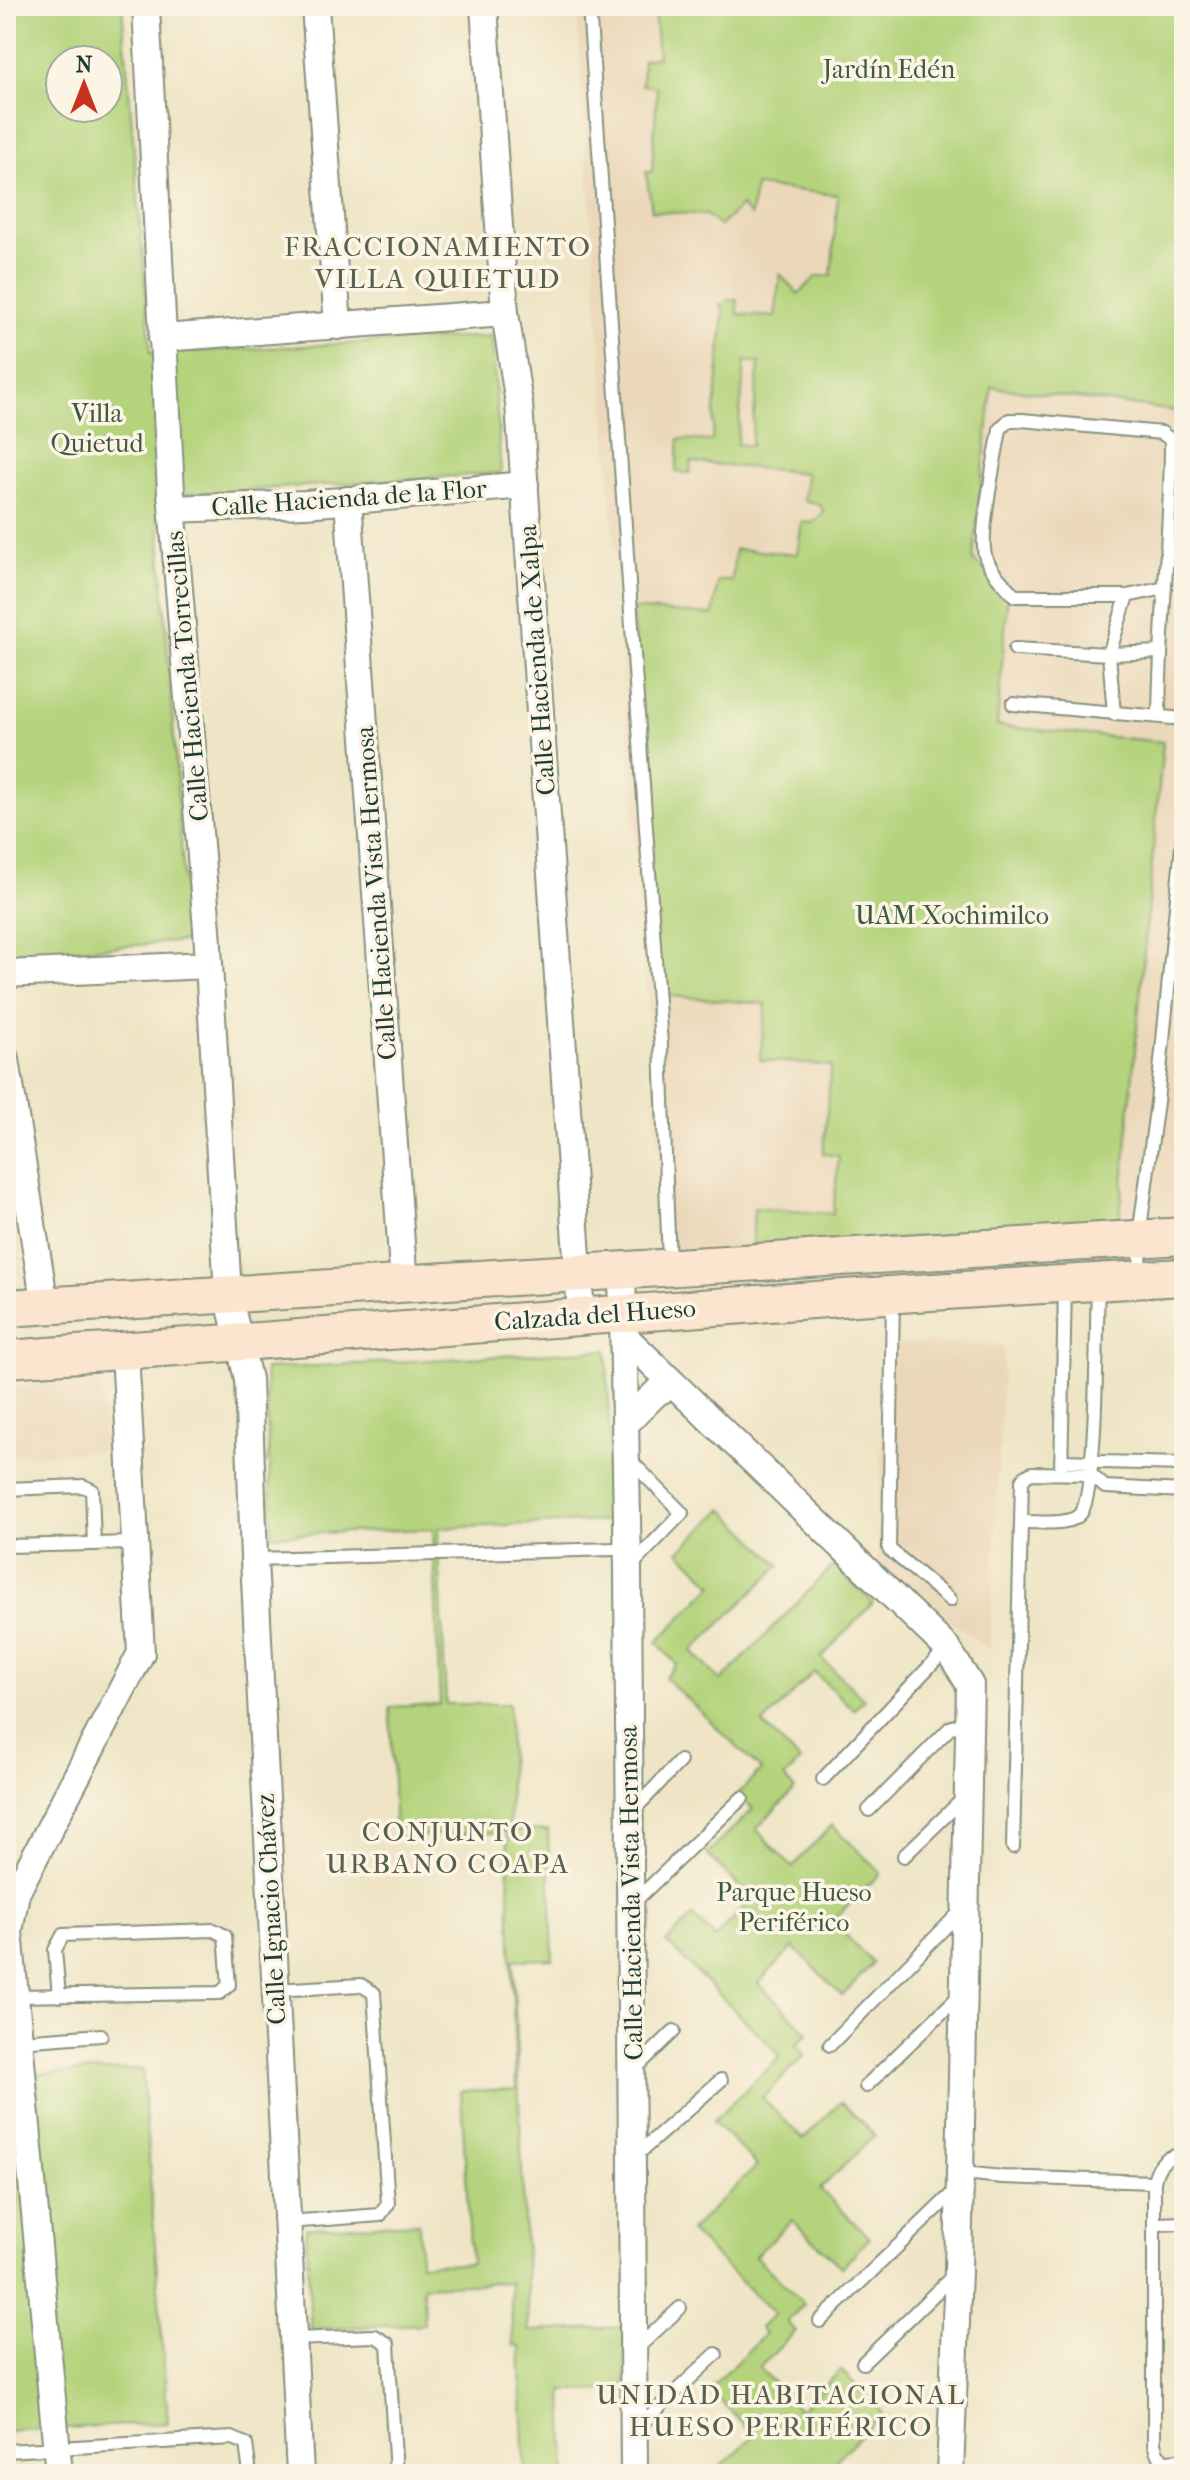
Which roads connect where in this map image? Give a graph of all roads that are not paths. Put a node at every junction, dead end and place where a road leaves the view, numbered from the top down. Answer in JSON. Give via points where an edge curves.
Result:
{"nodes":[{"id":1,"x":146,"y":6,"type":"edge"},
{"id":2,"x":315,"y":6,"type":"edge"},
{"id":3,"x":484,"y":6,"type":"edge"},
{"id":4,"x":589,"y":6,"type":"edge"},
{"id":5,"x":505,"y":313,"type":"junction"},
{"id":6,"x":338,"y":326,"type":"junction"},
{"id":7,"x":162,"y":338,"type":"junction"},
{"id":8,"x":525,"y":485,"type":"junction"},
{"id":9,"x":348,"y":500,"type":"junction"},
{"id":10,"x":173,"y":509,"type":"junction"},
{"id":11,"x":1165,"y":588,"type":"junction"},
{"id":12,"x":1127,"y":596,"type":"junction"},
{"id":13,"x":1015,"y":649,"type":"dead end"},
{"id":14,"x":1160,"y":652,"type":"junction"},
{"id":15,"x":1109,"y":654,"type":"junction"},
{"id":16,"x":1013,"y":704,"type":"dead end"},
{"id":17,"x":1114,"y":714,"type":"junction"},
{"id":18,"x":1159,"y":716,"type":"junction"},
{"id":19,"x":1184,"y":719,"type":"edge"},
{"id":20,"x":1184,"y":825,"type":"edge"},
{"id":21,"x":209,"y":965,"type":"junction"},
{"id":22,"x":6,"y":974,"type":"edge"},
{"id":23,"x":6,"y":1060,"type":"edge"},
{"id":24,"x":1184,"y":1236,"type":"edge"},
{"id":25,"x":1140,"y":1238,"type":"junction"},
{"id":26,"x":668,"y":1268,"type":"junction"},
{"id":27,"x":622,"y":1271,"type":"junction"},
{"id":28,"x":578,"y":1274,"type":"junction"},
{"id":29,"x":1184,"y":1277,"type":"edge"},
{"id":30,"x":1140,"y":1280,"type":"junction"},
{"id":31,"x":1081,"y":1283,"type":"junction"},
{"id":32,"x":404,"y":1285,"type":"junction"},
{"id":33,"x":893,"y":1294,"type":"junction"},
{"id":34,"x":228,"y":1295,"type":"junction"},
{"id":35,"x":45,"y":1305,"type":"junction"},
{"id":36,"x":6,"y":1308,"type":"edge"},
{"id":37,"x":581,"y":1315,"type":"junction"},
{"id":38,"x":624,"y":1324,"type":"junction"},
{"id":39,"x":239,"y":1344,"type":"junction"},
{"id":40,"x":125,"y":1351,"type":"junction"},
{"id":41,"x":6,"y":1359,"type":"edge"},
{"id":42,"x":673,"y":1384,"type":"junction"},
{"id":43,"x":626,"y":1423,"type":"junction"},
{"id":44,"x":626,"y":1457,"type":"junction"},
{"id":45,"x":1184,"y":1464,"type":"edge"},
{"id":46,"x":1061,"y":1467,"type":"junction"},
{"id":47,"x":1091,"y":1468,"type":"junction"},
{"id":48,"x":6,"y":1489,"type":"edge"},
{"id":49,"x":1184,"y":1491,"type":"edge"},
{"id":50,"x":1022,"y":1522,"type":"junction"},
{"id":51,"x":134,"y":1543,"type":"junction"},
{"id":52,"x":94,"y":1544,"type":"junction"},
{"id":53,"x":6,"y":1546,"type":"edge"},
{"id":54,"x":254,"y":1559,"type":"junction"},
{"id":55,"x":622,"y":1559,"type":"junction"},
{"id":56,"x":950,"y":1600,"type":"dead end"},
{"id":57,"x":947,"y":1648,"type":"junction"},
{"id":58,"x":971,"y":1719,"type":"junction"},
{"id":59,"x":680,"y":1761,"type":"dead end"},
{"id":60,"x":823,"y":1779,"type":"dead end"},
{"id":61,"x":969,"y":1792,"type":"junction"},
{"id":62,"x":742,"y":1798,"type":"dead end"},
{"id":63,"x":869,"y":1810,"type":"dead end"},
{"id":64,"x":630,"y":1814,"type":"junction"},
{"id":65,"x":1013,"y":1847,"type":"dead end"},
{"id":66,"x":904,"y":1856,"type":"dead end"},
{"id":67,"x":967,"y":1904,"type":"junction"},
{"id":68,"x":631,"y":1905,"type":"junction"},
{"id":69,"x":11,"y":1988,"type":"edge"},
{"id":70,"x":275,"y":1990,"type":"junction"},
{"id":71,"x":964,"y":1991,"type":"junction"},
{"id":72,"x":59,"y":1996,"type":"junction"},
{"id":73,"x":674,"y":2031,"type":"dead end"},
{"id":74,"x":101,"y":2035,"type":"dead end"},
{"id":75,"x":12,"y":2042,"type":"edge"},
{"id":76,"x":830,"y":2045,"type":"dead end"},
{"id":77,"x":632,"y":2071,"type":"junction"},
{"id":78,"x":721,"y":2080,"type":"dead end"},
{"id":79,"x":866,"y":2086,"type":"dead end"},
{"id":80,"x":1184,"y":2155,"type":"edge"},
{"id":81,"x":633,"y":2158,"type":"junction"},
{"id":82,"x":960,"y":2181,"type":"junction"},
{"id":83,"x":1154,"y":2182,"type":"junction"},
{"id":84,"x":288,"y":2222,"type":"junction"},
{"id":85,"x":1184,"y":2223,"type":"edge"},
{"id":86,"x":1156,"y":2224,"type":"junction"},
{"id":87,"x":958,"y":2271,"type":"junction"},
{"id":88,"x":680,"y":2308,"type":"dead end"},
{"id":89,"x":820,"y":2321,"type":"dead end"},
{"id":90,"x":293,"y":2339,"type":"junction"},
{"id":91,"x":635,"y":2350,"type":"junction"},
{"id":92,"x":716,"y":2354,"type":"dead end"},
{"id":93,"x":863,"y":2363,"type":"dead end"},
{"id":94,"x":634,"y":2430,"type":"junction"},
{"id":95,"x":6,"y":2451,"type":"edge"},
{"id":96,"x":1184,"y":2460,"type":"edge"},
{"id":97,"x":58,"y":2462,"type":"edge"},
{"id":98,"x":945,"y":2469,"type":"edge"},
{"id":99,"x":250,"y":2474,"type":"edge"},
{"id":100,"x":300,"y":2474,"type":"edge"},
{"id":101,"x":396,"y":2474,"type":"edge"},
{"id":102,"x":634,"y":2474,"type":"edge"}],
"edges":[{"from":1,"to":7,"type":"street","name":"Calle Hacienda Torrecillas"},
{"from":2,"to":6,"type":"street"},
{"from":3,"to":5,"type":"street","name":"Calle Hacienda de Xalpa"},
{"from":4,"to":26,"type":"lane","via":[[661,1045]]},
{"from":5,"to":6,"type":"street"},
{"from":5,"to":8,"type":"street","name":"Calle Hacienda de Xalpa"},
{"from":6,"to":7,"type":"street"},
{"from":7,"to":10,"type":"street","name":"Calle Hacienda Torrecillas"},
{"from":8,"to":9,"type":"street","name":"Calle Hacienda de la Flor"},
{"from":8,"to":28,"type":"street","name":"Calle Hacienda de Xalpa"},
{"from":9,"to":10,"type":"street","name":"Calle Hacienda de la Flor"},
{"from":9,"to":32,"type":"street","name":"Calle Hacienda Vista Hermosa"},
{"from":10,"to":21,"type":"street","name":"Calle Hacienda Torrecillas"},
{"from":11,"to":12,"type":"lane"},
{"from":11,"to":12,"type":"lane","via":[[1171,440],[1162,433],[1009,420],[1000,429],[986,521],[985,555],[997,574],[1015,596]]},
{"from":11,"to":14,"type":"lane"},
{"from":12,"to":15,"type":"lane"},
{"from":13,"to":15,"type":"lane"},
{"from":14,"to":15,"type":"lane"},
{"from":14,"to":18,"type":"lane"},
{"from":15,"to":17,"type":"lane"},
{"from":16,"to":17,"type":"lane"},
{"from":17,"to":18,"type":"lane"},
{"from":18,"to":19,"type":"lane"},
{"from":20,"to":25,"type":"lane"},
{"from":21,"to":22,"type":"street"},
{"from":21,"to":34,"type":"street","name":"Calle Hacienda Torrecillas"},
{"from":23,"to":35,"type":"street"},
{"from":24,"to":25,"type":"main road","name":"Calzada del Hueso"},
{"from":25,"to":26,"type":"main road","name":"Calzada del Hueso"},
{"from":25,"to":30,"type":"lane"},
{"from":26,"to":27,"type":"main road","name":"Calzada del Hueso"},
{"from":27,"to":28,"type":"main road","name":"Calzada del Hueso"},
{"from":27,"to":38,"type":"street","name":"Calle Hacienda Vista Hermosa"},
{"from":28,"to":32,"type":"main road","name":"Calzada del Hueso"},
{"from":28,"to":37,"type":"street","name":"Calle Hacienda de Xalpa"},
{"from":29,"to":30,"type":"main road","name":"Calzada del Hueso"},
{"from":30,"to":31,"type":"main road","name":"Calzada del Hueso"},
{"from":31,"to":33,"type":"main road","name":"Calzada del Hueso"},
{"from":31,"to":46,"type":"lane"},
{"from":31,"to":47,"type":"lane"},
{"from":32,"to":34,"type":"main road","name":"Calzada del Hueso"},
{"from":33,"to":38,"type":"main road","name":"Calzada del Hueso"},
{"from":33,"to":56,"type":"lane","via":[[889,1549]]},
{"from":34,"to":35,"type":"main road","name":"Calzada del Hueso"},
{"from":34,"to":39,"type":"street","name":"Calle Hacienda Torrecillas"},
{"from":35,"to":36,"type":"main road","name":"Calzada del Hueso"},
{"from":37,"to":38,"type":"main road","name":"Calzada del Hueso"},
{"from":37,"to":39,"type":"main road","name":"Calzada del Hueso"},
{"from":38,"to":42,"type":"street"},
{"from":38,"to":43,"type":"street","name":"Calle Hacienda Vista Hermosa"},
{"from":39,"to":40,"type":"main road","name":"Calzada del Hueso"},
{"from":39,"to":54,"type":"street","name":"Calle Ignacio Chávez","via":[[248,1379]]},
{"from":40,"to":41,"type":"main road","name":"Calzada del Hueso"},
{"from":40,"to":51,"type":"street"},
{"from":42,"to":43,"type":"street"},
{"from":42,"to":57,"type":"street"},
{"from":43,"to":44,"type":"street","name":"Calle Hacienda Vista Hermosa"},
{"from":44,"to":55,"type":"street","name":"Calle Hacienda Vista Hermosa"},
{"from":44,"to":55,"type":"lane","via":[[682,1513]]},
{"from":45,"to":47,"type":"lane"},
{"from":46,"to":47,"type":"lane"},
{"from":46,"to":50,"type":"lane","via":[[1022,1481]]},
{"from":47,"to":49,"type":"lane","via":[[1105,1487]]},
{"from":47,"to":50,"type":"lane","via":[[1082,1512],[1072,1520]]},
{"from":48,"to":52,"type":"lane","via":[[92,1490]]},
{"from":50,"to":65,"type":"lane"},
{"from":51,"to":52,"type":"lane"},
{"from":51,"to":69,"type":"street","via":[[141,1653],[16,1893],[9,1931]]},
{"from":52,"to":53,"type":"lane"},
{"from":54,"to":55,"type":"lane"},
{"from":54,"to":70,"type":"street","name":"Calle Ignacio Chávez"},
{"from":55,"to":64,"type":"street","name":"Calle Hacienda Vista Hermosa"},
{"from":57,"to":58,"type":"street","via":[[970,1685]]},
{"from":57,"to":60,"type":"lane"},
{"from":58,"to":61,"type":"street"},
{"from":58,"to":63,"type":"lane","via":[[950,1728]]},
{"from":59,"to":64,"type":"lane"},
{"from":61,"to":66,"type":"lane"},
{"from":61,"to":67,"type":"street"},
{"from":62,"to":68,"type":"lane"},
{"from":64,"to":68,"type":"street","name":"Calle Hacienda Vista Hermosa"},
{"from":67,"to":71,"type":"street"},
{"from":67,"to":76,"type":"lane"},
{"from":68,"to":77,"type":"street","name":"Calle Hacienda Vista Hermosa"},
{"from":69,"to":72,"type":"lane"},
{"from":69,"to":75,"type":"street"},
{"from":70,"to":84,"type":"street","name":"Calle Ignacio Chávez"},
{"from":70,"to":84,"type":"lane","via":[[361,1985],[374,1993],[388,2204],[380,2215]]},
{"from":71,"to":79,"type":"lane"},
{"from":71,"to":82,"type":"street"},
{"from":72,"to":72,"type":"lane","via":[[220,1993],[229,1985],[225,1936],[214,1930],[63,1935],[55,1950]]},
{"from":73,"to":77,"type":"lane"},
{"from":74,"to":75,"type":"lane"},
{"from":75,"to":97,"type":"street"},
{"from":77,"to":81,"type":"street","name":"Calle Hacienda Vista Hermosa"},
{"from":78,"to":81,"type":"lane"},
{"from":80,"to":83,"type":"lane","via":[[1163,2161]]},
{"from":81,"to":91,"type":"street","name":"Calle Hacienda Vista Hermosa"},
{"from":82,"to":83,"type":"lane","via":[[973,2174]]},
{"from":82,"to":87,"type":"street"},
{"from":82,"to":89,"type":"lane"},
{"from":83,"to":86,"type":"lane"},
{"from":84,"to":90,"type":"street","name":"Calle Ignacio Chávez"},
{"from":85,"to":86,"type":"lane"},
{"from":86,"to":96,"type":"lane","via":[[1154,2444],[1164,2461]]},
{"from":87,"to":93,"type":"lane"},
{"from":87,"to":98,"type":"street"},
{"from":88,"to":91,"type":"lane"},
{"from":90,"to":100,"type":"street","name":"Calle Ignacio Chávez"},
{"from":90,"to":101,"type":"lane","via":[[375,2336],[388,2344]]},
{"from":91,"to":94,"type":"street","name":"Calle Hacienda Vista Hermosa"},
{"from":92,"to":94,"type":"lane"},
{"from":94,"to":102,"type":"street","name":"Calle Hacienda Vista Hermosa"},
{"from":95,"to":97,"type":"lane"},
{"from":97,"to":99,"type":"lane","via":[[232,2438],[246,2444]]}]}
